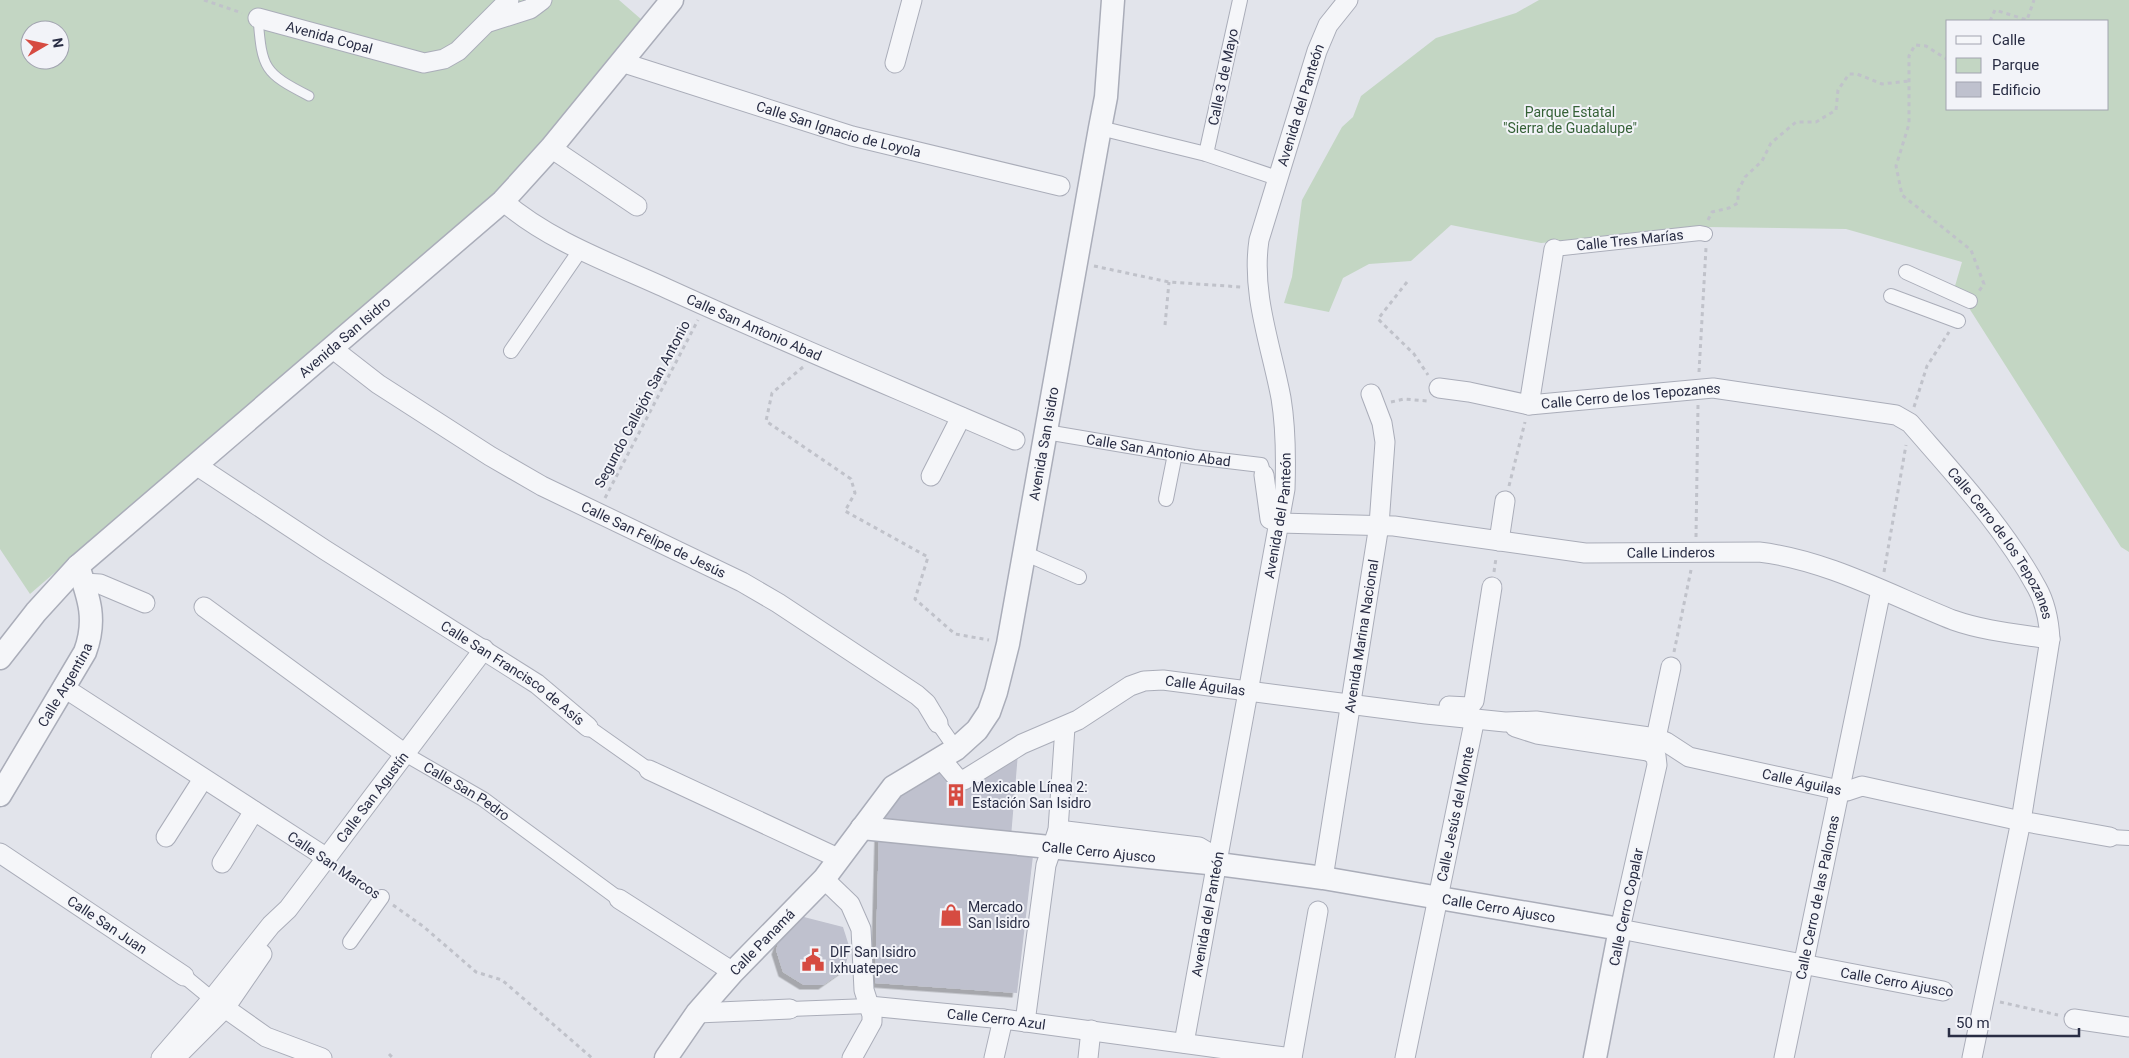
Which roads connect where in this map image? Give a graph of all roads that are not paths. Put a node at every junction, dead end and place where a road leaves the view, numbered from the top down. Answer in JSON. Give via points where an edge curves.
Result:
{"nodes":[{"id":1,"x":509,"y":0,"type":"edge"},
{"id":2,"x":542,"y":0,"type":"edge"},
{"id":3,"x":672,"y":0,"type":"edge"},
{"id":4,"x":912,"y":0,"type":"edge"},
{"id":5,"x":1113,"y":0,"type":"edge"},
{"id":6,"x":1240,"y":0,"type":"edge"},
{"id":7,"x":1345,"y":1,"type":"edge"},
{"id":8,"x":258,"y":18,"type":"joint"},
{"id":9,"x":488,"y":22,"type":"junction"},
{"id":10,"x":620,"y":62,"type":"junction"},
{"id":11,"x":895,"y":64,"type":"dead end"},
{"id":12,"x":309,"y":96,"type":"dead end"},
{"id":13,"x":1100,"y":128,"type":"junction"},
{"id":14,"x":551,"y":148,"type":"junction"},
{"id":15,"x":1206,"y":154,"type":"junction"},
{"id":16,"x":1277,"y":178,"type":"junction"},
{"id":17,"x":1060,"y":186,"type":"dead end"},
{"id":18,"x":503,"y":201,"type":"junction"},
{"id":19,"x":637,"y":206,"type":"dead end"},
{"id":20,"x":1705,"y":234,"type":"road end"},
{"id":21,"x":581,"y":249,"type":"junction"},
{"id":22,"x":1554,"y":250,"type":"joint"},
{"id":23,"x":1906,"y":272,"type":"dead end"},
{"id":24,"x":1892,"y":296,"type":"dead end"},
{"id":25,"x":1970,"y":301,"type":"road end"},
{"id":26,"x":1958,"y":321,"type":"dead end"},
{"id":27,"x":333,"y":349,"type":"junction"},
{"id":28,"x":511,"y":351,"type":"dead end"},
{"id":29,"x":1439,"y":388,"type":"road end"},
{"id":30,"x":1371,"y":394,"type":"dead end"},
{"id":31,"x":1529,"y":405,"type":"junction"},
{"id":32,"x":961,"y":417,"type":"junction"},
{"id":33,"x":1046,"y":432,"type":"junction"},
{"id":34,"x":1015,"y":440,"type":"dead end"},
{"id":35,"x":1175,"y":454,"type":"junction"},
{"id":36,"x":196,"y":465,"type":"junction"},
{"id":37,"x":1264,"y":474,"type":"joint"},
{"id":38,"x":931,"y":476,"type":"dead end"},
{"id":39,"x":1166,"y":499,"type":"dead end"},
{"id":40,"x":1505,"y":501,"type":"road end"},
{"id":41,"x":1278,"y":522,"type":"junction"},
{"id":42,"x":1379,"y":525,"type":"junction"},
{"id":43,"x":1499,"y":541,"type":"junction"},
{"id":44,"x":1024,"y":553,"type":"junction"},
{"id":45,"x":81,"y":574,"type":"junction"},
{"id":46,"x":1079,"y":577,"type":"dead end"},
{"id":47,"x":1492,"y":587,"type":"road end"},
{"id":48,"x":1881,"y":590,"type":"junction"},
{"id":49,"x":145,"y":603,"type":"dead end"},
{"id":50,"x":204,"y":607,"type":"dead end"},
{"id":51,"x":2050,"y":639,"type":"junction"},
{"id":52,"x":484,"y":650,"type":"junction"},
{"id":53,"x":0,"y":658,"type":"edge"},
{"id":54,"x":1671,"y":667,"type":"road end"},
{"id":55,"x":64,"y":687,"type":"junction"},
{"id":56,"x":1247,"y":690,"type":"junction"},
{"id":57,"x":1352,"y":704,"type":"junction"},
{"id":58,"x":1400,"y":710,"type":"junction"},
{"id":59,"x":1475,"y":718,"type":"junction"},
{"id":60,"x":938,"y":723,"type":"joint"},
{"id":61,"x":588,"y":727,"type":"joint"},
{"id":62,"x":1065,"y":727,"type":"junction"},
{"id":63,"x":1656,"y":747,"type":"junction"},
{"id":64,"x":405,"y":754,"type":"junction"},
{"id":65,"x":948,"y":754,"type":"junction"},
{"id":66,"x":649,"y":770,"type":"joint"},
{"id":67,"x":203,"y":778,"type":"junction"},
{"id":68,"x":1839,"y":790,"type":"junction"},
{"id":69,"x":0,"y":795,"type":"edge"},
{"id":70,"x":254,"y":811,"type":"junction"},
{"id":71,"x":2021,"y":821,"type":"junction"},
{"id":72,"x":862,"y":828,"type":"junction"},
{"id":73,"x":166,"y":837,"type":"dead end"},
{"id":74,"x":1055,"y":838,"type":"junction"},
{"id":75,"x":2110,"y":838,"type":"joint"},
{"id":76,"x":2129,"y":838,"type":"edge"},
{"id":77,"x":0,"y":853,"type":"edge"},
{"id":78,"x":327,"y":858,"type":"junction"},
{"id":79,"x":840,"y":859,"type":"junction"},
{"id":80,"x":222,"y":863,"type":"dead end"},
{"id":81,"x":1218,"y":864,"type":"junction"},
{"id":82,"x":1324,"y":878,"type":"junction"},
{"id":83,"x":824,"y":880,"type":"junction"},
{"id":84,"x":382,"y":897,"type":"road end"},
{"id":85,"x":1438,"y":898,"type":"junction"},
{"id":86,"x":619,"y":900,"type":"joint"},
{"id":87,"x":1318,"y":911,"type":"dead end"},
{"id":88,"x":1620,"y":929,"type":"junction"},
{"id":89,"x":350,"y":942,"type":"dead end"},
{"id":90,"x":1804,"y":965,"type":"junction"},
{"id":91,"x":733,"y":972,"type":"junction"},
{"id":92,"x":184,"y":976,"type":"joint"},
{"id":93,"x":1943,"y":991,"type":"dead end"},
{"id":94,"x":218,"y":1004,"type":"junction"},
{"id":95,"x":869,"y":1006,"type":"junction"},
{"id":96,"x":790,"y":1009,"type":"joint"},
{"id":97,"x":697,"y":1013,"type":"junction"},
{"id":98,"x":1003,"y":1019,"type":"junction"},
{"id":99,"x":2074,"y":1019,"type":"road end"},
{"id":100,"x":1025,"y":1022,"type":"junction"},
{"id":101,"x":2129,"y":1028,"type":"edge"},
{"id":102,"x":1091,"y":1030,"type":"junction"},
{"id":103,"x":1184,"y":1043,"type":"junction"},
{"id":104,"x":161,"y":1058,"type":"edge"},
{"id":105,"x":175,"y":1058,"type":"edge"},
{"id":106,"x":322,"y":1058,"type":"edge"},
{"id":107,"x":666,"y":1058,"type":"edge"},
{"id":108,"x":852,"y":1058,"type":"edge"},
{"id":109,"x":994,"y":1058,"type":"edge"},
{"id":110,"x":1088,"y":1058,"type":"edge"},
{"id":111,"x":1292,"y":1058,"type":"edge"},
{"id":112,"x":1405,"y":1058,"type":"edge"},
{"id":113,"x":1595,"y":1058,"type":"edge"},
{"id":114,"x":1784,"y":1058,"type":"edge"},
{"id":115,"x":1972,"y":1058,"type":"edge"}],
"edges":[{"from":1,"to":9,"type":"street","name":"Avenida Copal"},
{"from":2,"to":9,"type":"street","name":"Avenida Copal","via":[[530,9]]},
{"from":3,"to":10,"type":"street","name":"Avenida San Isidro"},
{"from":4,"to":11,"type":"street"},
{"from":5,"to":13,"type":"street","name":"Avenida San Isidro","via":[[1106,97]]},
{"from":6,"to":15,"type":"street","name":"Calle 3 de Mayo"},
{"from":7,"to":16,"type":"street","name":"Avenida del Panteón","via":[[1328,25],[1317,51]]},
{"from":8,"to":9,"type":"street","name":"Avenida Copal","via":[[424,63],[444,59],[458,51]]},
{"from":8,"to":12,"type":"lane","via":[[264,63],[282,82]]},
{"from":10,"to":14,"type":"street","name":"Avenida San Isidro"},
{"from":10,"to":17,"type":"street","name":"Calle San Ignacio de Loyola","via":[[852,136]]},
{"from":13,"to":15,"type":"street"},
{"from":13,"to":33,"type":"street","name":"Avenida San Isidro"},
{"from":14,"to":18,"type":"street","name":"Avenida San Isidro"},
{"from":14,"to":19,"type":"street"},
{"from":15,"to":16,"type":"street"},
{"from":16,"to":41,"type":"street","name":"Avenida del Panteón","via":[[1256,264],[1257,288],[1281,399],[1285,437],[1285,489]]},
{"from":18,"to":21,"type":"street","name":"Calle San Antonio Abad","via":[[522,217]]},
{"from":18,"to":27,"type":"street","name":"Avenida San Isidro"},
{"from":20,"to":22,"type":"street","name":"Calle Tres Marías"},
{"from":21,"to":28,"type":"street"},
{"from":21,"to":32,"type":"street","name":"Calle San Antonio Abad"},
{"from":22,"to":31,"type":"street"},
{"from":23,"to":25,"type":"street"},
{"from":24,"to":26,"type":"street"},
{"from":27,"to":36,"type":"street","name":"Avenida San Isidro"},
{"from":27,"to":60,"type":"street","name":"Calle San Felipe de Jesús","via":[[378,384],[542,486],[742,582],[778,603],[917,695]]},
{"from":29,"to":31,"type":"street","name":"Calle Cerro de los Tepozanes"},
{"from":30,"to":42,"type":"street","name":"Avenida Marina Nacional","via":[[1385,442]]},
{"from":31,"to":51,"type":"street","name":"Calle Cerro de los Tepozanes","via":[[1713,388],[1904,418],[1986,512],[2038,589],[2045,607]]},
{"from":32,"to":34,"type":"street","name":"Calle San Antonio Abad"},
{"from":32,"to":38,"type":"street"},
{"from":33,"to":35,"type":"street","name":"Calle San Antonio Abad"},
{"from":33,"to":44,"type":"street","name":"Avenida San Isidro"},
{"from":35,"to":37,"type":"street","name":"Calle San Antonio Abad","via":[[1261,464]]},
{"from":35,"to":39,"type":"street"},
{"from":36,"to":45,"type":"street","name":"Avenida San Isidro"},
{"from":36,"to":52,"type":"street","name":"Calle San Francisco de Asís"},
{"from":37,"to":41,"type":"street","via":[[1270,519]]},
{"from":40,"to":43,"type":"street"},
{"from":41,"to":42,"type":"street","name":"Calle Linderos"},
{"from":41,"to":56,"type":"street","name":"Avenida del Panteón"},
{"from":42,"to":43,"type":"street","name":"Calle Linderos"},
{"from":42,"to":57,"type":"street","name":"Avenida Marina Nacional"},
{"from":43,"to":48,"type":"street","name":"Calle Linderos","via":[[1584,553],[1778,554]]},
{"from":44,"to":46,"type":"street"},
{"from":44,"to":65,"type":"street","name":"Avenida San Isidro","via":[[1008,644],[989,712],[977,730]]},
{"from":45,"to":49,"type":"street"},
{"from":45,"to":53,"type":"street","name":"Avenida San Isidro","via":[[36,612]]},
{"from":45,"to":55,"type":"street","name":"Calle Argentina","via":[[93,626],[85,652]]},
{"from":47,"to":58,"type":"street","via":[[1472,704],[1466,707],[1414,706]]},
{"from":48,"to":51,"type":"street","name":"Calle Linderos","via":[[1969,625]]},
{"from":48,"to":68,"type":"street","name":"Calle Cerro de las Palomas"},
{"from":50,"to":64,"type":"street","name":"Calle San Pedro"},
{"from":51,"to":71,"type":"street","name":"Calle Cerro de los Tepozanes"},
{"from":52,"to":61,"type":"street","name":"Calle San Francisco de Asís","via":[[537,684]]},
{"from":52,"to":64,"type":"street","name":"Calle San Agustín"},
{"from":54,"to":63,"type":"street","name":"Calle Cerro Copalar"},
{"from":55,"to":67,"type":"street","name":"Calle San Marcos"},
{"from":55,"to":69,"type":"street","name":"Calle Argentina"},
{"from":56,"to":57,"type":"street","name":"Calle Águilas"},
{"from":56,"to":62,"type":"street","name":"Calle Águilas","via":[[1163,680],[1144,681],[1116,694]]},
{"from":56,"to":81,"type":"street","name":"Avenida del Panteón"},
{"from":57,"to":58,"type":"street","name":"Calle Águilas"},
{"from":57,"to":82,"type":"street","name":"Avenida Marina Nacional"},
{"from":58,"to":59,"type":"street","name":"Calle Águilas"},
{"from":59,"to":63,"type":"street","name":"Calle Águilas","via":[[1505,722],[1536,721]]},
{"from":59,"to":85,"type":"street","name":"Calle Jesús del Monte"},
{"from":60,"to":65,"type":"street","name":"Calle San Felipe de Jesús"},
{"from":61,"to":66,"type":"street","name":"Calle San Francisco de Asís"},
{"from":62,"to":65,"type":"street","name":"Calle Águilas","via":[[1022,744],[964,780],[957,778]]},
{"from":62,"to":74,"type":"street"},
{"from":63,"to":68,"type":"street","name":"Calle Águilas","via":[[1666,742],[1689,757]]},
{"from":63,"to":88,"type":"street","name":"Calle Cerro Copalar","via":[[1657,765]]},
{"from":64,"to":78,"type":"street","name":"Calle San Agustín"},
{"from":64,"to":86,"type":"street","name":"Calle San Pedro","via":[[483,798]]},
{"from":65,"to":72,"type":"street","name":"Avenida San Isidro","via":[[893,787]]},
{"from":66,"to":79,"type":"street","name":"Calle San Francisco de Asís"},
{"from":67,"to":70,"type":"street","name":"Calle San Marcos"},
{"from":67,"to":73,"type":"street"},
{"from":68,"to":71,"type":"street","name":"Calle Águilas","via":[[1862,786]]},
{"from":68,"to":90,"type":"street","name":"Calle Cerro de las Palomas"},
{"from":70,"to":78,"type":"street","name":"Calle San Marcos"},
{"from":70,"to":80,"type":"street"},
{"from":71,"to":75,"type":"street","name":"Calle Águilas"},
{"from":71,"to":115,"type":"street","name":"Calle Cerro de los Tepozanes"},
{"from":72,"to":74,"type":"street","name":"Calle Cerro Ajusco"},
{"from":72,"to":79,"type":"street","name":"Calle Panamá"},
{"from":74,"to":81,"type":"street","name":"Calle Cerro Ajusco"},
{"from":74,"to":100,"type":"street","via":[[1046,865]]},
{"from":75,"to":76,"type":"street","name":"Calle Águilas"},
{"from":77,"to":92,"type":"street","name":"Calle San Juan"},
{"from":78,"to":94,"type":"street","name":"Calle San Agustín","via":[[288,909],[271,924]]},
{"from":79,"to":83,"type":"street","name":"Calle Panamá"},
{"from":81,"to":82,"type":"street","name":"Calle Cerro Ajusco"},
{"from":81,"to":103,"type":"street","name":"Avenida del Panteón"},
{"from":82,"to":85,"type":"street","name":"Calle Cerro Ajusco"},
{"from":83,"to":91,"type":"street","name":"Calle Panamá"},
{"from":83,"to":95,"type":"street","via":[[850,904],[861,929],[864,990]]},
{"from":84,"to":89,"type":"street"},
{"from":85,"to":88,"type":"street","name":"Calle Cerro Ajusco"},
{"from":85,"to":112,"type":"street","name":"Calle Jesús del Monte"},
{"from":86,"to":91,"type":"street","name":"Calle San Pedro"},
{"from":87,"to":111,"type":"street"},
{"from":88,"to":90,"type":"street","name":"Calle Cerro Ajusco"},
{"from":88,"to":113,"type":"street","name":"Calle Cerro Copalar"},
{"from":90,"to":93,"type":"street","name":"Calle Cerro Ajusco"},
{"from":90,"to":114,"type":"street","name":"Calle Cerro de las Palomas"},
{"from":91,"to":97,"type":"street","name":"Calle Panamá"},
{"from":92,"to":94,"type":"street","name":"Calle San Juan"},
{"from":94,"to":104,"type":"street","name":"Calle San Agustín"},
{"from":94,"to":105,"type":"street"},
{"from":94,"to":106,"type":"street","name":"Calle San Juan","via":[[266,1037]]},
{"from":95,"to":96,"type":"street","name":"Calle Cerro Azul"},
{"from":95,"to":98,"type":"street","name":"Calle Cerro Azul"},
{"from":95,"to":108,"type":"street","via":[[872,1022]]},
{"from":96,"to":97,"type":"street","name":"Calle Cerro Azul"},
{"from":97,"to":107,"type":"street","name":"Calle Panamá"},
{"from":98,"to":100,"type":"street","name":"Calle Cerro Azul"},
{"from":98,"to":109,"type":"street"},
{"from":99,"to":101,"type":"street"},
{"from":100,"to":102,"type":"street","name":"Calle Cerro Azul"},
{"from":102,"to":103,"type":"street","name":"Calle Cerro Azul"},
{"from":102,"to":110,"type":"street"},
{"from":103,"to":111,"type":"street","name":"Calle Cerro Azul"}]}
